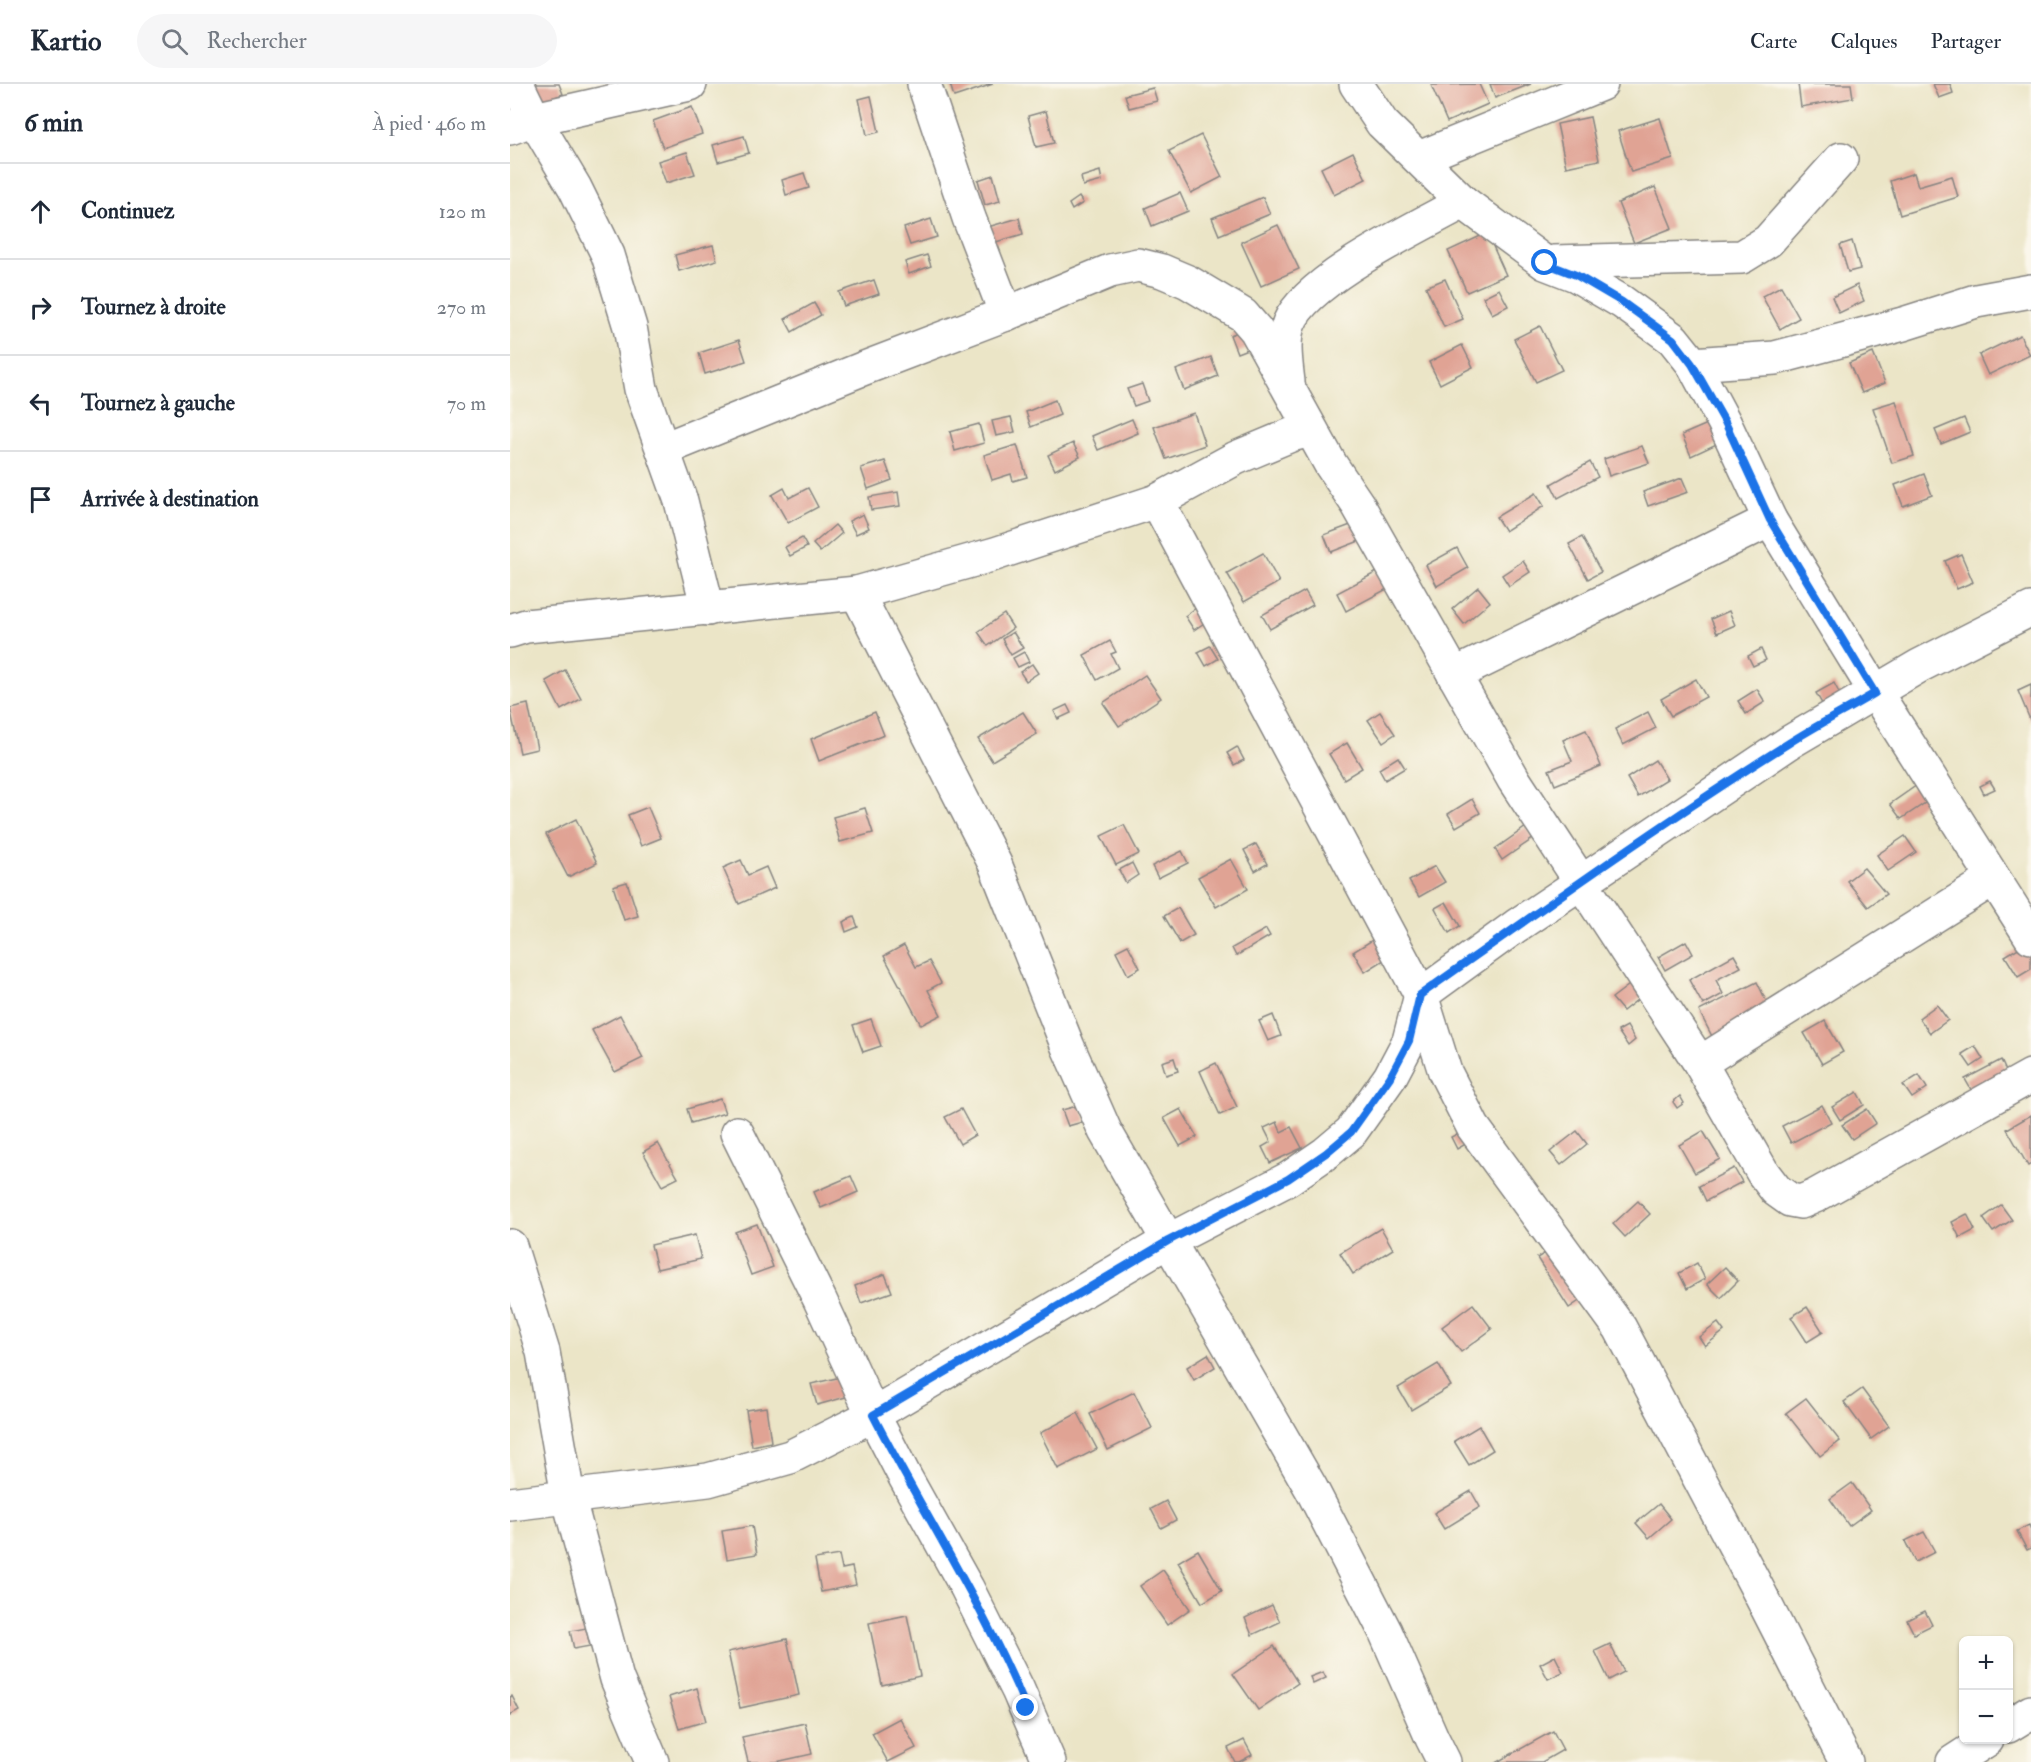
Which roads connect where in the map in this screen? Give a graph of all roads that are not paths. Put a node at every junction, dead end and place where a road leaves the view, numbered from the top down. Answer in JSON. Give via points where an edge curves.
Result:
{"nodes":[{"id":1,"x":517,"y":84,"type":"edge"},
{"id":2,"x":690,"y":84,"type":"edge"},
{"id":3,"x":924,"y":84,"type":"edge"},
{"id":4,"x":1356,"y":84,"type":"edge"},
{"id":5,"x":1601,"y":84,"type":"edge"},
{"id":6,"x":522,"y":123,"type":"edge"},
{"id":7,"x":1419,"y":158,"type":"junction"},
{"id":8,"x":1840,"y":159,"type":"dead end"},
{"id":9,"x":1463,"y":202,"type":"junction"},
{"id":10,"x":1545,"y":263,"type":"junction"},
{"id":11,"x":2031,"y":291,"type":"edge"},
{"id":12,"x":1006,"y":314,"type":"junction"},
{"id":13,"x":1692,"y":364,"type":"junction"},
{"id":14,"x":1289,"y":387,"type":"junction"},
{"id":15,"x":1311,"y":430,"type":"junction"},
{"id":16,"x":664,"y":449,"type":"junction"},
{"id":17,"x":1157,"y":501,"type":"junction"},
{"id":18,"x":1770,"y":520,"type":"junction"},
{"id":19,"x":857,"y":594,"type":"junction"},
{"id":20,"x":708,"y":609,"type":"junction"},
{"id":21,"x":2031,"y":609,"type":"edge"},
{"id":22,"x":510,"y":631,"type":"edge"},
{"id":23,"x":1454,"y":675,"type":"junction"},
{"id":24,"x":1875,"y":693,"type":"junction"},
{"id":25,"x":1993,"y":879,"type":"junction"},
{"id":26,"x":1582,"y":882,"type":"junction"},
{"id":27,"x":2031,"y":937,"type":"edge"},
{"id":28,"x":1420,"y":995,"type":"junction"},
{"id":29,"x":1700,"y":1064,"type":"junction"},
{"id":30,"x":2031,"y":1076,"type":"edge"},
{"id":31,"x":737,"y":1133,"type":"dead end"},
{"id":32,"x":1168,"y":1241,"type":"junction"},
{"id":33,"x":510,"y":1246,"type":"edge"},
{"id":34,"x":873,"y":1415,"type":"junction"},
{"id":35,"x":568,"y":1496,"type":"junction"},
{"id":36,"x":510,"y":1504,"type":"edge"},
{"id":37,"x":2031,"y":1712,"type":"edge"},
{"id":38,"x":2013,"y":1723,"type":"edge"},
{"id":39,"x":1981,"y":1744,"type":"edge"},
{"id":40,"x":652,"y":1762,"type":"edge"},
{"id":41,"x":1049,"y":1762,"type":"edge"},
{"id":42,"x":1444,"y":1762,"type":"edge"},
{"id":43,"x":1846,"y":1762,"type":"edge"},
{"id":44,"x":1953,"y":1762,"type":"edge"}],
"edges":[{"from":1,"to":6,"type":"street"},
{"from":2,"to":6,"type":"street"},
{"from":3,"to":12,"type":"street"},
{"from":4,"to":7,"type":"street","via":[[1382,123]]},
{"from":5,"to":7,"type":"street"},
{"from":6,"to":16,"type":"street","via":[[575,188],[608,255],[630,327],[641,389]]},
{"from":7,"to":9,"type":"street"},
{"from":8,"to":10,"type":"street","via":[[1768,241],[1742,257]]},
{"from":9,"to":10,"type":"street"},
{"from":9,"to":14,"type":"street","via":[[1351,265],[1318,287],[1300,305],[1288,324],[1285,355]]},
{"from":10,"to":13,"type":"street","via":[[1576,275],[1622,302],[1673,339]]},
{"from":11,"to":13,"type":"street","via":[[1976,301],[1775,358]]},
{"from":12,"to":14,"type":"street","via":[[1110,271],[1138,265],[1162,271],[1243,315]]},
{"from":12,"to":16,"type":"street"},
{"from":13,"to":18,"type":"street","via":[[1725,422]]},
{"from":14,"to":15,"type":"street"},
{"from":15,"to":17,"type":"street","via":[[1236,458]]},
{"from":15,"to":23,"type":"street"},
{"from":16,"to":20,"type":"street"},
{"from":17,"to":19,"type":"street"},
{"from":17,"to":28,"type":"street"},
{"from":18,"to":23,"type":"street"},
{"from":18,"to":24,"type":"street"},
{"from":19,"to":20,"type":"street"},
{"from":19,"to":32,"type":"street","via":[[995,864],[1105,1131]]},
{"from":20,"to":22,"type":"street","via":[[526,626]]},
{"from":21,"to":24,"type":"street"},
{"from":23,"to":26,"type":"street","via":[[1514,780]]},
{"from":24,"to":25,"type":"street"},
{"from":24,"to":26,"type":"street","via":[[1790,742]]},
{"from":25,"to":27,"type":"street"},
{"from":25,"to":29,"type":"street"},
{"from":26,"to":28,"type":"street"},
{"from":26,"to":29,"type":"street"},
{"from":28,"to":32,"type":"street","via":[[1409,1041],[1390,1077],[1351,1132],[1288,1179]]},
{"from":28,"to":43,"type":"street","via":[[1445,1072],[1473,1127],[1620,1328]]},
{"from":29,"to":30,"type":"street","via":[[1762,1173],[1776,1190],[1801,1202]]},
{"from":31,"to":34,"type":"street"},
{"from":32,"to":34,"type":"street"},
{"from":32,"to":42,"type":"street","via":[[1311,1488],[1385,1631]]},
{"from":33,"to":35,"type":"street","via":[[543,1352]]},
{"from":34,"to":35,"type":"street","via":[[790,1457],[708,1480]]},
{"from":34,"to":41,"type":"street","via":[[972,1599]]},
{"from":35,"to":36,"type":"street"},
{"from":35,"to":40,"type":"street","via":[[617,1679]]},
{"from":37,"to":38,"type":"street"},
{"from":39,"to":44,"type":"street"}]}
